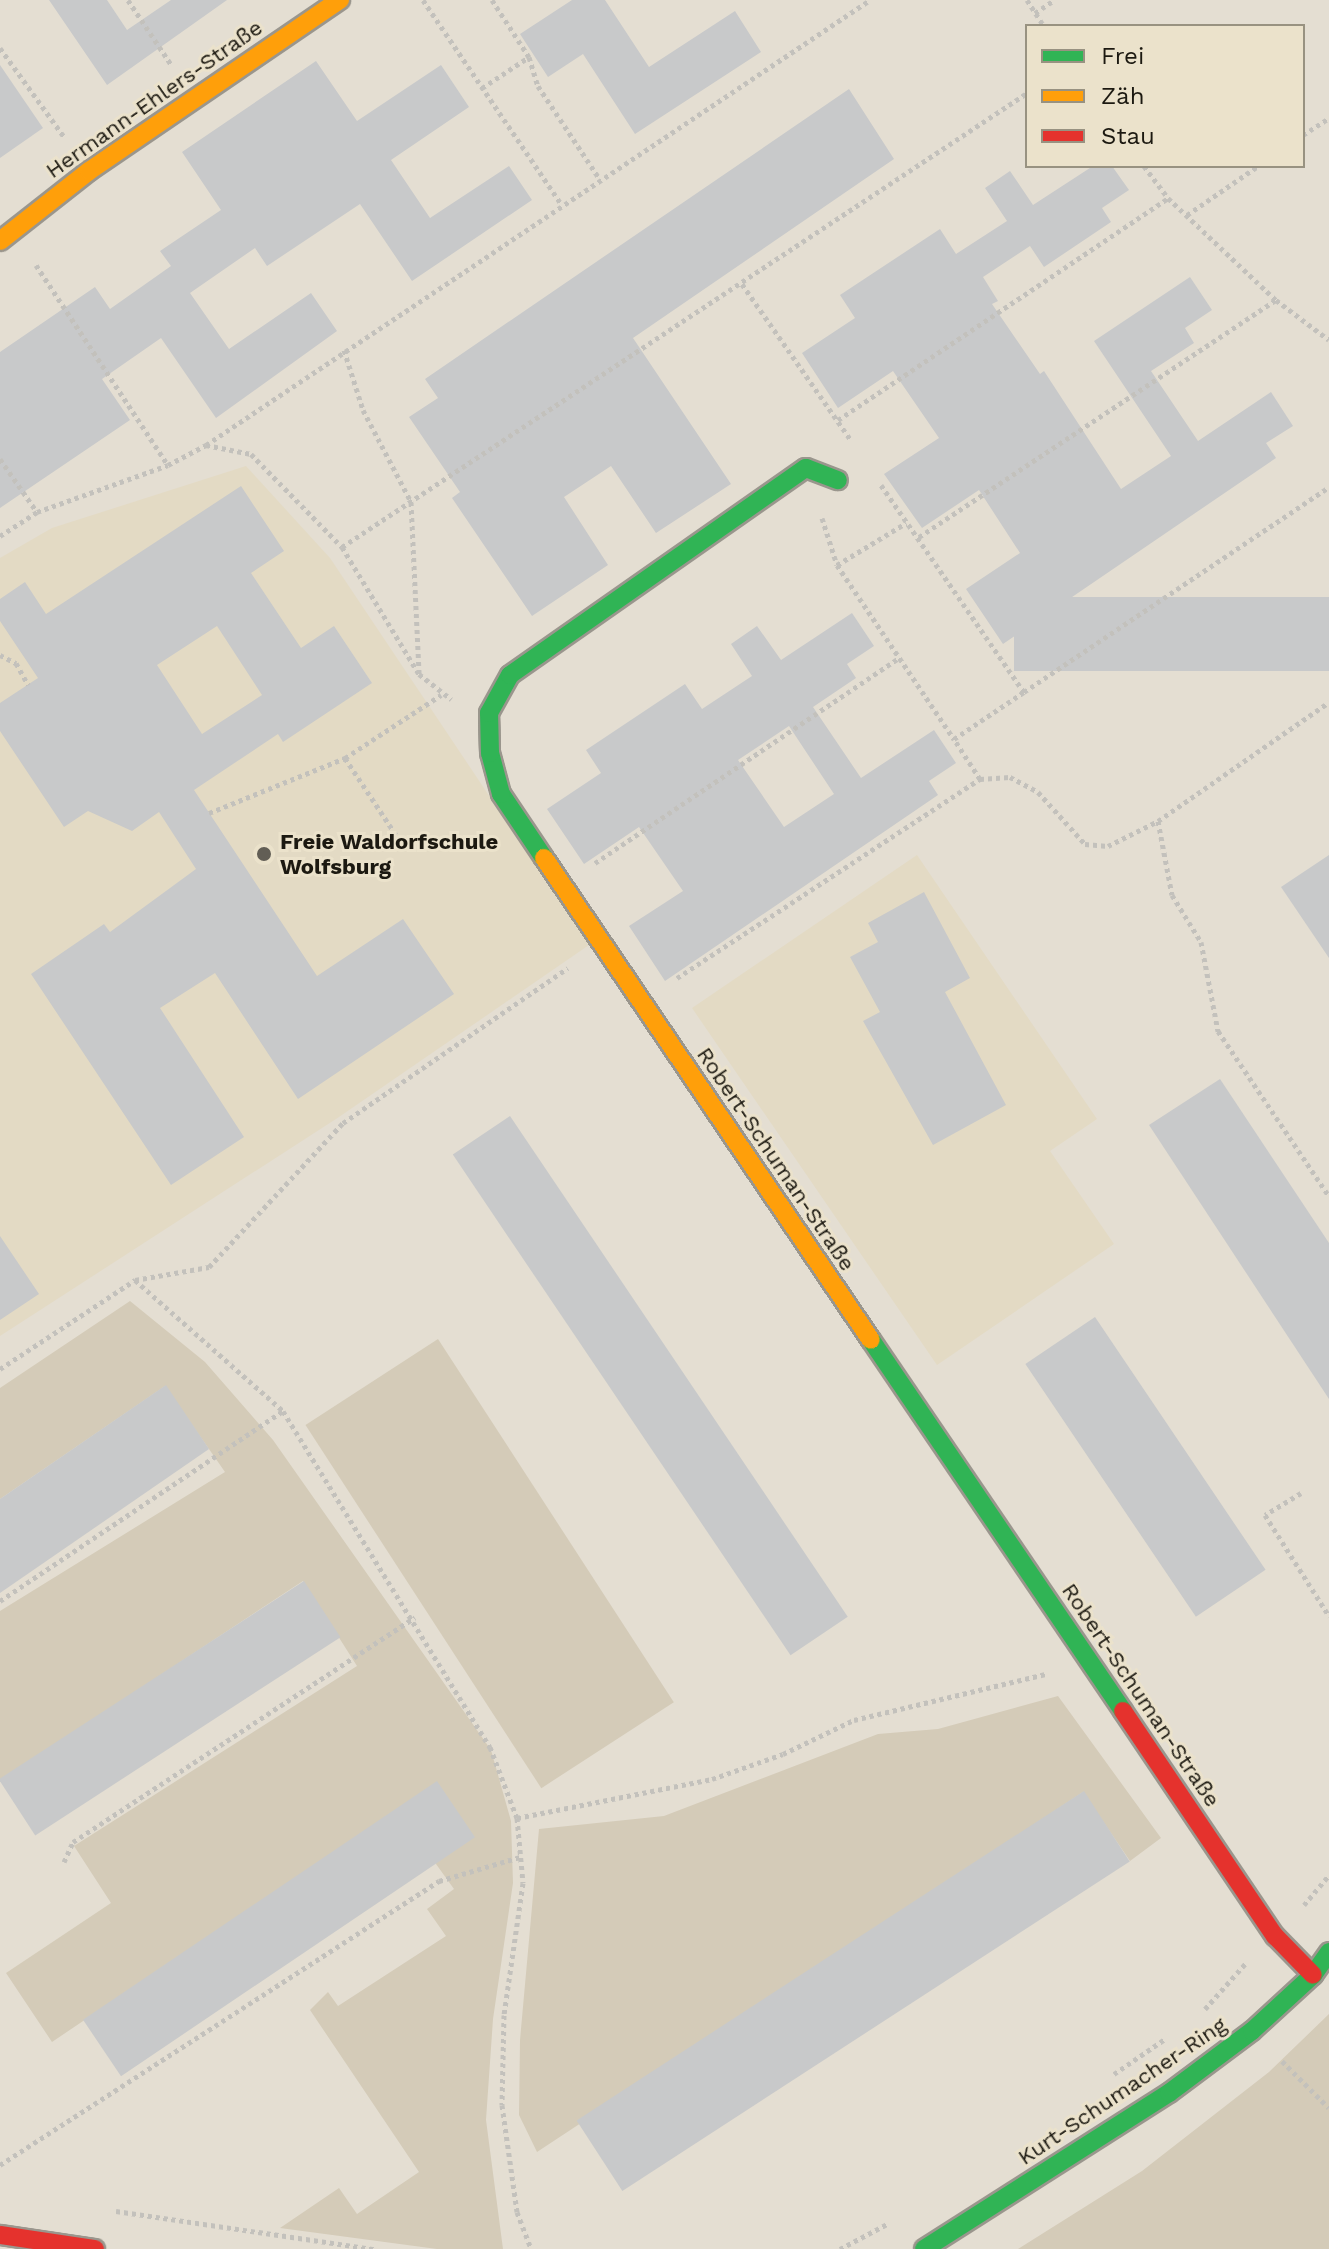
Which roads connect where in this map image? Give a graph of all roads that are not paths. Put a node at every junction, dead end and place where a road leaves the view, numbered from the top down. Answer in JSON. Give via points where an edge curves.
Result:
{"nodes":[{"id":1,"x":340,"y":0,"type":"edge"},
{"id":2,"x":6,"y":235,"type":"edge"},
{"id":3,"x":838,"y":480,"type":"dead end"},
{"id":4,"x":1329,"y":1952,"type":"edge"},
{"id":5,"x":1313,"y":1975,"type":"junction"},
{"id":6,"x":0,"y":2235,"type":"edge"},
{"id":7,"x":95,"y":2249,"type":"edge"},
{"id":8,"x":924,"y":2249,"type":"edge"}],
"edges":[{"from":1,"to":2,"type":"street","name":"Hermann-Ehlers-Straße","via":[[89,171]]},
{"from":3,"to":5,"type":"street","name":"Robert-Schuman-Straße","via":[[806,468],[510,675],[489,713],[490,753],[501,794],[1275,1936]]},
{"from":4,"to":5,"type":"street","name":"Kurt-Schumacher-Ring"},
{"from":5,"to":8,"type":"street","name":"Kurt-Schumacher-Ring","via":[[1252,2031],[1169,2093]]},
{"from":6,"to":7,"type":"street"}]}
